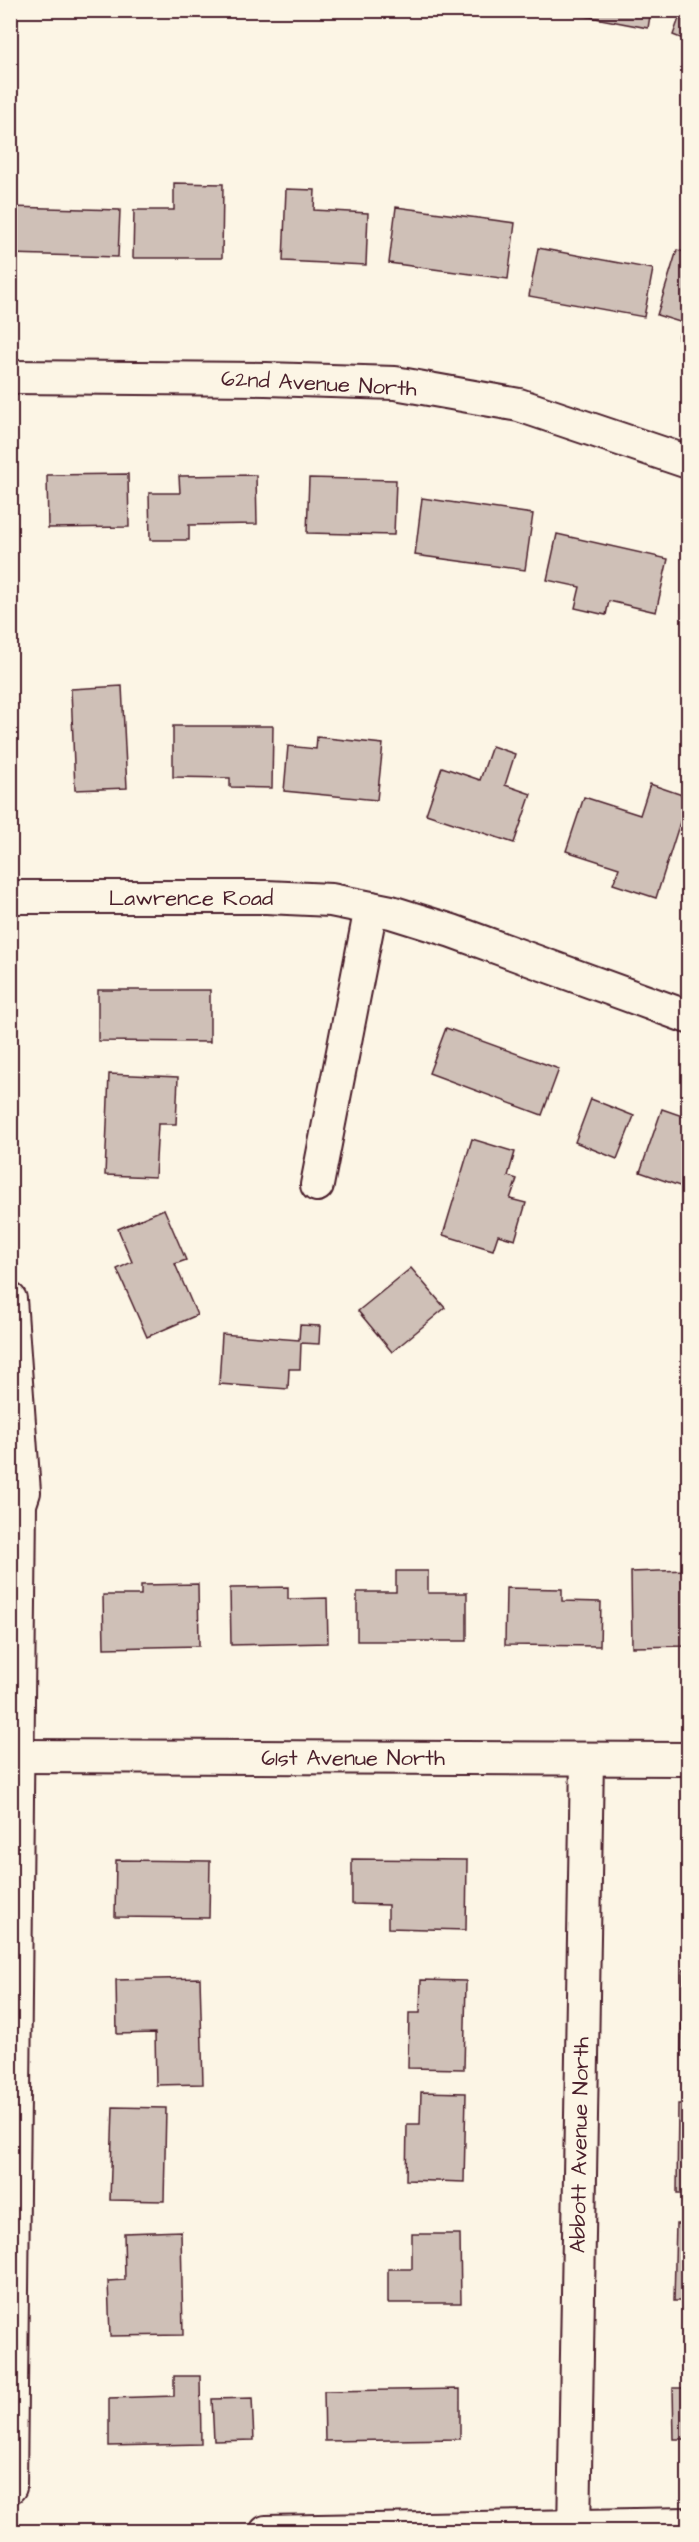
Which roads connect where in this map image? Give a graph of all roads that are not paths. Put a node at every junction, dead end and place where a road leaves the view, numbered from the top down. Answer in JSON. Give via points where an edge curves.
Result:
{"nodes":[{"id":1,"x":10,"y":377,"type":"edge"},
{"id":2,"x":688,"y":462,"type":"edge"},
{"id":3,"x":10,"y":897,"type":"edge"},
{"id":4,"x":371,"y":908,"type":"junction"},
{"id":5,"x":688,"y":1017,"type":"edge"},
{"id":6,"x":317,"y":1185,"type":"dead end"},
{"id":7,"x":10,"y":1299,"type":"edge"},
{"id":8,"x":17,"y":1756,"type":"junction"},
{"id":9,"x":587,"y":1759,"type":"junction"},
{"id":10,"x":688,"y":1759,"type":"edge"},
{"id":11,"x":10,"y":2487,"type":"edge"},
{"id":12,"x":688,"y":2524,"type":"edge"},
{"id":13,"x":574,"y":2529,"type":"edge"},
{"id":14,"x":266,"y":2532,"type":"edge"}],
"edges":[{"from":1,"to":2,"type":"street","name":"62nd Avenue North","via":[[395,383],[519,405]]},
{"from":3,"to":4,"type":"street","name":"Lawrence Road","via":[[266,897],[330,900]]},
{"from":4,"to":5,"type":"street","name":"Lawrence Road","via":[[452,931]]},
{"from":4,"to":6,"type":"street"},
{"from":7,"to":8,"type":"street","via":[[24,1492],[20,1504]]},
{"from":8,"to":9,"type":"street","name":"61st Avenue North"},
{"from":8,"to":11,"type":"street"},
{"from":9,"to":10,"type":"street","name":"61st Avenue North"},
{"from":9,"to":13,"type":"street","name":"Abbott Avenue North"},
{"from":12,"to":13,"type":"street"},
{"from":13,"to":14,"type":"street"}]}
